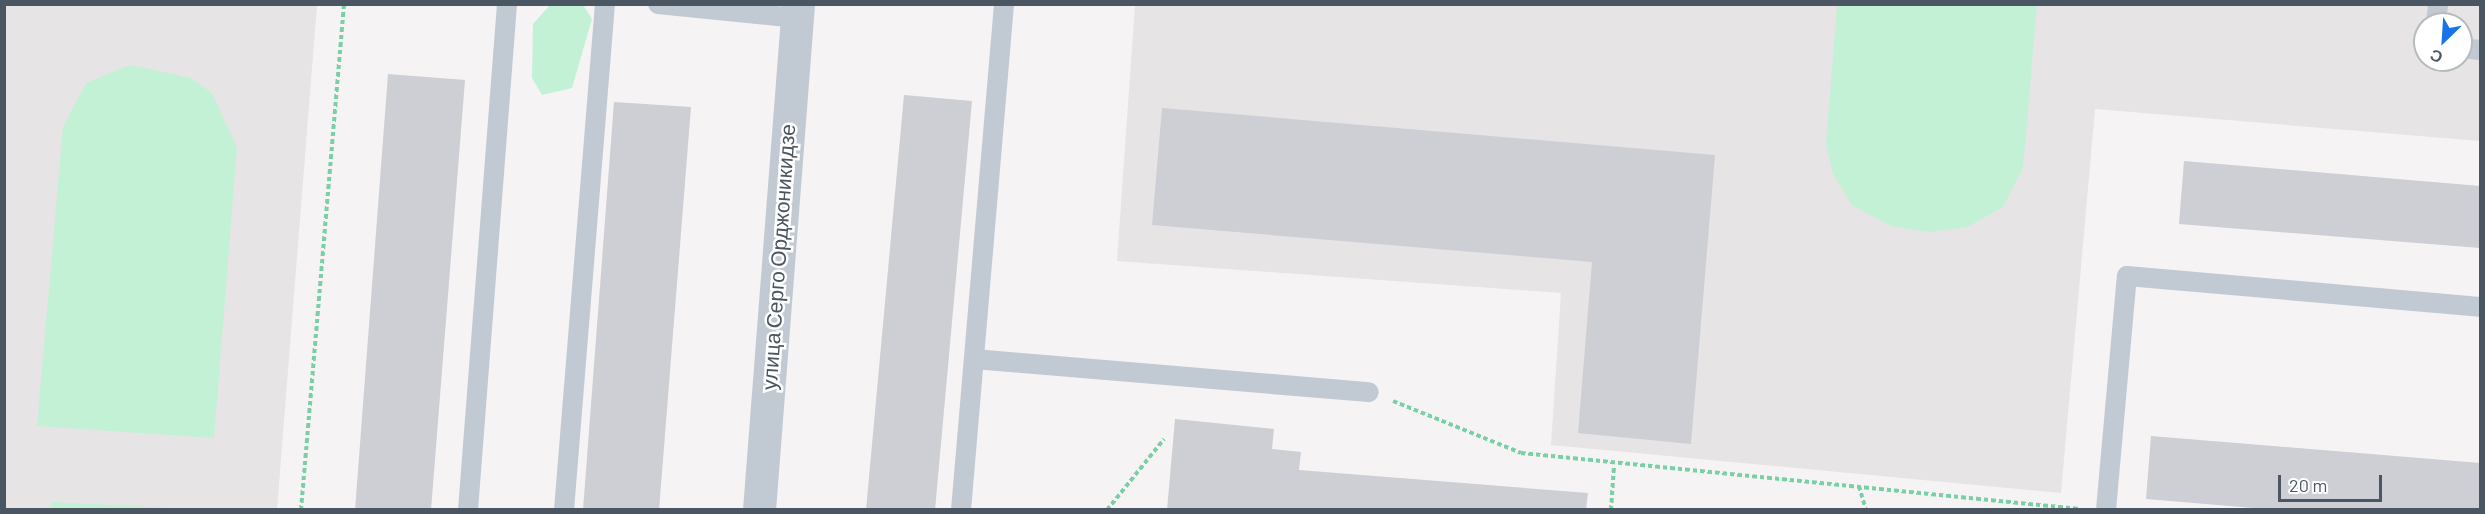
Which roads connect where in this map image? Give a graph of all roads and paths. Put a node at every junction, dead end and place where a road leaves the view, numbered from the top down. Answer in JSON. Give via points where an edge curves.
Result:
{"nodes":[{"id":1,"x":344,"y":4,"type":"edge"},
{"id":2,"x":507,"y":4,"type":"edge"},
{"id":3,"x":605,"y":4,"type":"edge"},
{"id":4,"x":658,"y":4,"type":"edge"},
{"id":5,"x":1004,"y":4,"type":"edge"},
{"id":6,"x":797,"y":11,"type":"edge"},
{"id":7,"x":2481,"y":307,"type":"edge"},
{"id":8,"x":974,"y":359,"type":"junction"},
{"id":9,"x":1369,"y":392,"type":"joint"},
{"id":10,"x":1164,"y":439,"type":"dead end"},
{"id":11,"x":1614,"y":465,"type":"junction"},
{"id":12,"x":1859,"y":486,"type":"junction"},
{"id":13,"x":301,"y":510,"type":"edge"},
{"id":14,"x":468,"y":510,"type":"edge"},
{"id":15,"x":564,"y":510,"type":"edge"},
{"id":16,"x":759,"y":510,"type":"edge"},
{"id":17,"x":961,"y":510,"type":"edge"},
{"id":18,"x":1107,"y":510,"type":"edge"},
{"id":19,"x":1611,"y":510,"type":"edge"},
{"id":20,"x":1866,"y":510,"type":"edge"},
{"id":21,"x":2087,"y":510,"type":"edge"},
{"id":22,"x":2106,"y":510,"type":"edge"}],
"edges":[{"from":1,"to":13,"type":"path"},
{"from":2,"to":14,"type":"lane"},
{"from":3,"to":15,"type":"lane"},
{"from":4,"to":6,"type":"lane"},
{"from":5,"to":8,"type":"lane"},
{"from":6,"to":16,"type":"street","name":"улица Серго Орджоникидзе"},
{"from":7,"to":22,"type":"lane","via":[[2127,276]]},
{"from":8,"to":9,"type":"lane"},
{"from":8,"to":17,"type":"lane"},
{"from":9,"to":11,"type":"path","via":[[1521,453]]},
{"from":10,"to":18,"type":"path"},
{"from":11,"to":12,"type":"path"},
{"from":11,"to":19,"type":"path"},
{"from":12,"to":20,"type":"path"},
{"from":12,"to":21,"type":"path"}]}
